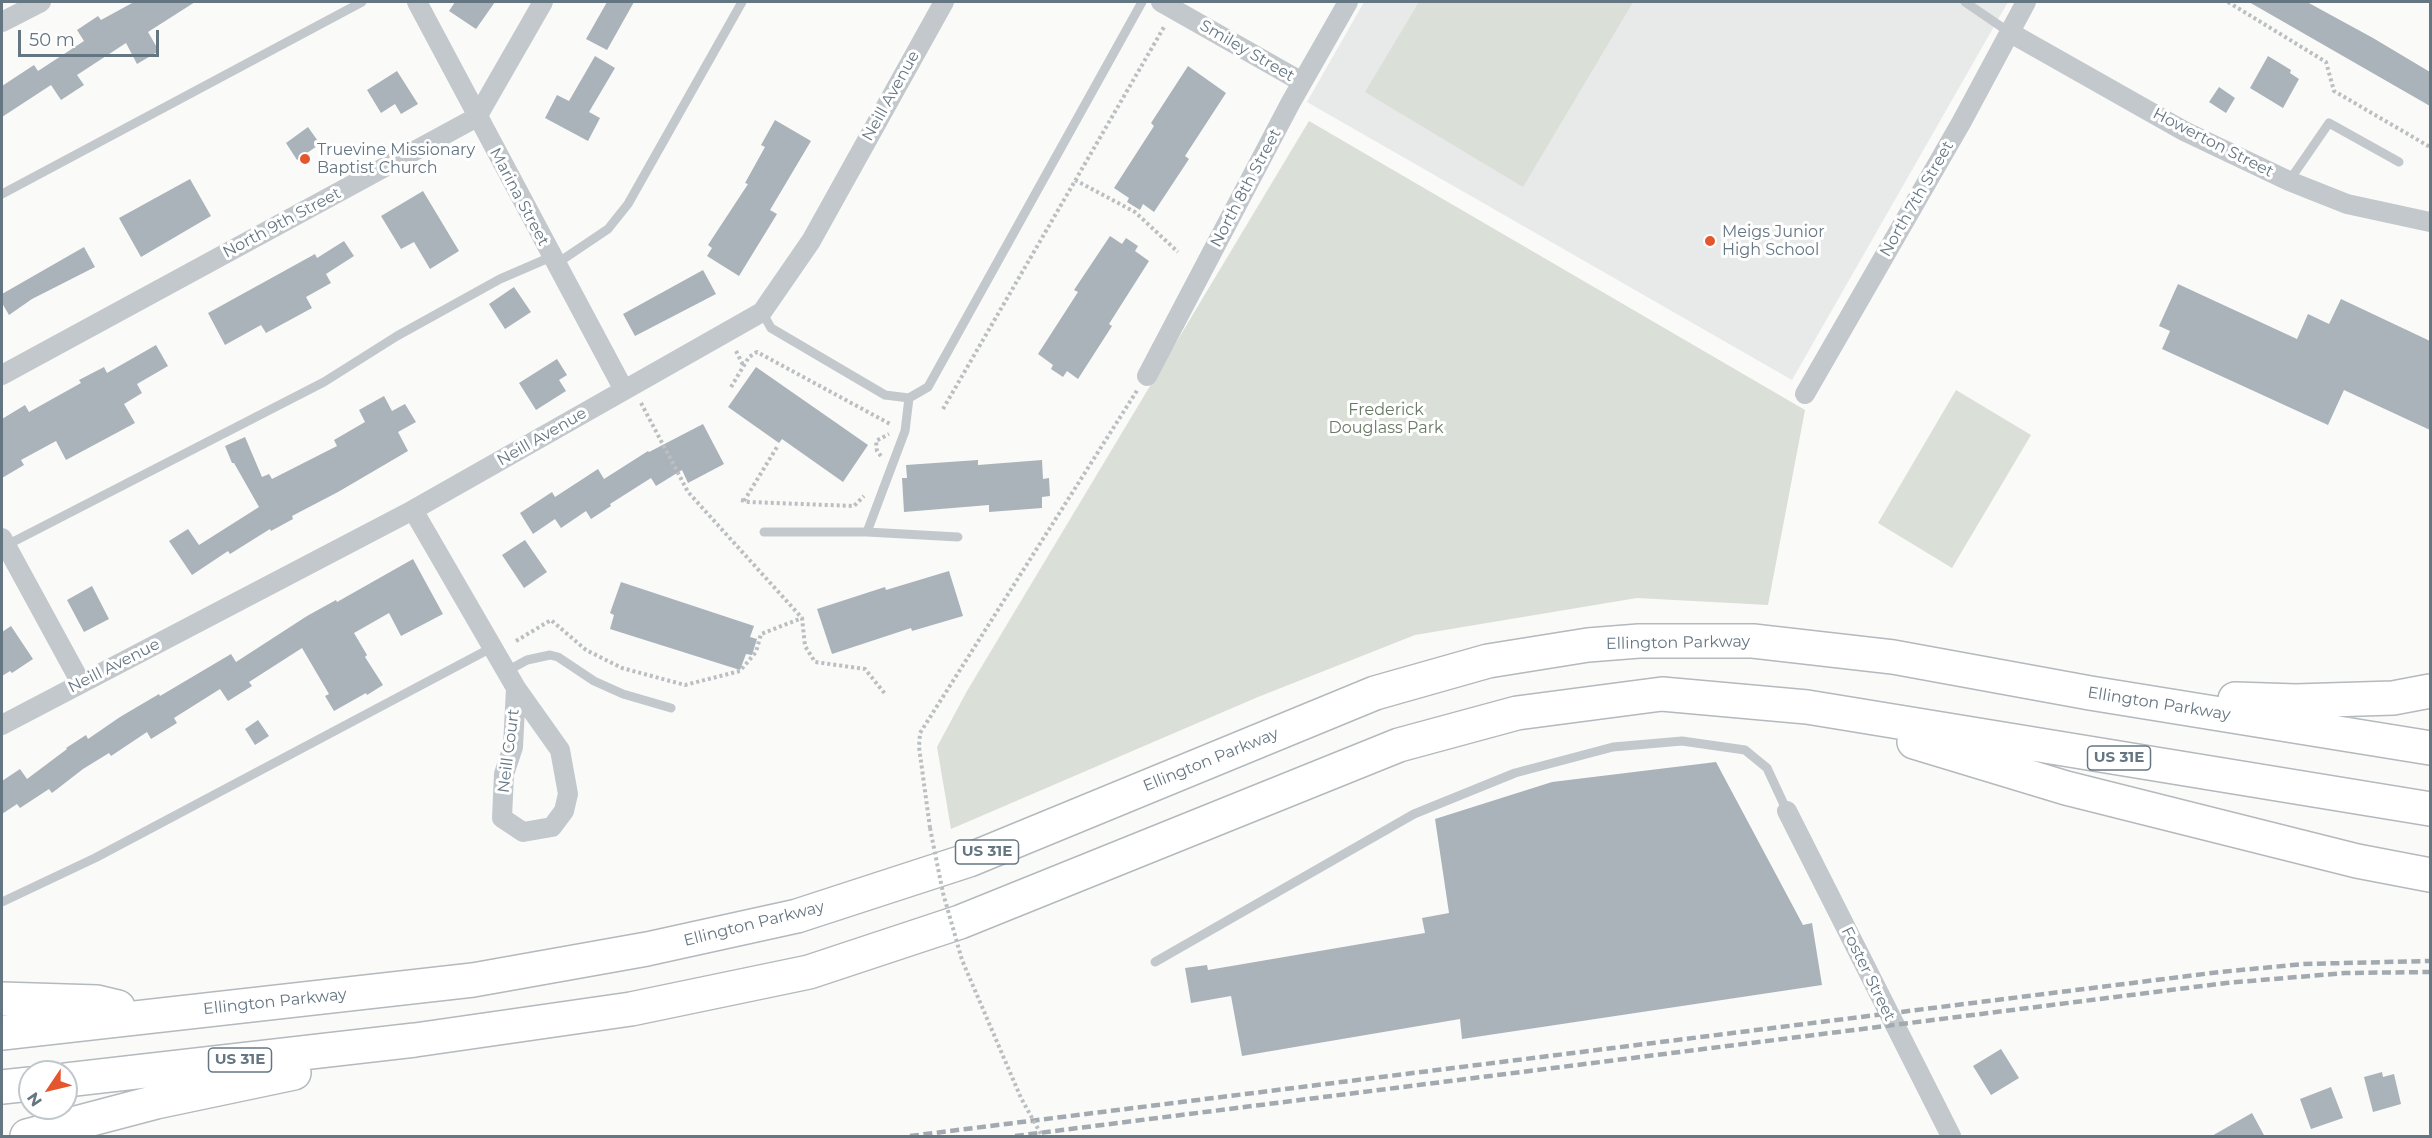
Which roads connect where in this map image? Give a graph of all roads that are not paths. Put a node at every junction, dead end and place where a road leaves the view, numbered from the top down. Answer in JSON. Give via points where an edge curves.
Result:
{"nodes":[{"id":1,"x":40,"y":2,"type":"edge"},
{"id":2,"x":362,"y":2,"type":"edge"},
{"id":3,"x":417,"y":2,"type":"edge"},
{"id":4,"x":543,"y":2,"type":"edge"},
{"id":5,"x":742,"y":2,"type":"edge"},
{"id":6,"x":944,"y":2,"type":"edge"},
{"id":7,"x":1142,"y":2,"type":"edge"},
{"id":8,"x":1161,"y":2,"type":"edge"},
{"id":9,"x":1348,"y":2,"type":"edge"},
{"id":10,"x":1965,"y":2,"type":"edge"},
{"id":11,"x":2026,"y":2,"type":"edge"},
{"id":12,"x":1184,"y":7,"type":"edge"},
{"id":13,"x":2,"y":22,"type":"edge"},
{"id":14,"x":2009,"y":32,"type":"junction"},
{"id":15,"x":1302,"y":82,"type":"junction"},
{"id":16,"x":477,"y":117,"type":"junction"},
{"id":17,"x":2399,"y":162,"type":"dead end"},
{"id":18,"x":2289,"y":182,"type":"junction"},
{"id":19,"x":2,"y":194,"type":"edge"},
{"id":20,"x":2430,"y":222,"type":"edge"},
{"id":21,"x":554,"y":261,"type":"junction"},
{"id":22,"x":762,"y":312,"type":"junction"},
{"id":23,"x":2,"y":375,"type":"edge"},
{"id":24,"x":1147,"y":376,"type":"road end"},
{"id":25,"x":624,"y":390,"type":"junction"},
{"id":26,"x":1805,"y":394,"type":"dead end"},
{"id":27,"x":909,"y":398,"type":"junction"},
{"id":28,"x":413,"y":510,"type":"junction"},
{"id":29,"x":764,"y":532,"type":"dead end"},
{"id":30,"x":867,"y":532,"type":"junction"},
{"id":31,"x":958,"y":537,"type":"dead end"},
{"id":32,"x":3,"y":544,"type":"edge"},
{"id":33,"x":493,"y":647,"type":"junction"},
{"id":34,"x":512,"y":679,"type":"junction"},
{"id":35,"x":81,"y":683,"type":"junction"},
{"id":36,"x":2430,"y":691,"type":"edge"},
{"id":37,"x":2090,"y":693,"type":"junction"},
{"id":38,"x":1806,"y":707,"type":"junction"},
{"id":39,"x":671,"y":708,"type":"dead end"},
{"id":40,"x":2,"y":725,"type":"edge"},
{"id":41,"x":2430,"y":748,"type":"edge"},
{"id":42,"x":2430,"y":809,"type":"edge"},
{"id":43,"x":1787,"y":811,"type":"joint"},
{"id":44,"x":2430,"y":875,"type":"edge"},
{"id":45,"x":2,"y":902,"type":"edge"},
{"id":46,"x":1155,"y":962,"type":"dead end"},
{"id":47,"x":2,"y":999,"type":"edge"},
{"id":48,"x":158,"y":1015,"type":"junction"},
{"id":49,"x":2,"y":1034,"type":"edge"},
{"id":50,"x":415,"y":1040,"type":"junction"},
{"id":51,"x":78,"y":1079,"type":"edge"},
{"id":52,"x":18,"y":1085,"type":"edge"},
{"id":53,"x":2,"y":1087,"type":"edge"},
{"id":54,"x":27,"y":1137,"type":"edge"},
{"id":55,"x":1951,"y":1137,"type":"edge"}],
"edges":[{"from":1,"to":13,"type":"street"},
{"from":2,"to":19,"type":"lane"},
{"from":3,"to":16,"type":"street","name":"Marina Street"},
{"from":4,"to":16,"type":"street"},
{"from":5,"to":21,"type":"lane","via":[[628,204],[608,229]]},
{"from":6,"to":22,"type":"street","name":"Neill Avenue","via":[[811,241]]},
{"from":7,"to":27,"type":"lane","via":[[928,387]]},
{"from":8,"to":12,"type":"street","name":"Smiley Street"},
{"from":9,"to":15,"type":"street","name":"North 8th Street"},
{"from":10,"to":14,"type":"lane"},
{"from":11,"to":14,"type":"street","name":"North 7th Street"},
{"from":12,"to":15,"type":"street","name":"Smiley Street"},
{"from":14,"to":18,"type":"street","name":"Howerton Street","via":[[2184,131]]},
{"from":14,"to":26,"type":"street","name":"North 7th Street"},
{"from":15,"to":24,"type":"street","name":"North 8th Street"},
{"from":16,"to":21,"type":"street","name":"Marina Street"},
{"from":16,"to":23,"type":"street","name":"North 9th Street"},
{"from":17,"to":18,"type":"lane","via":[[2329,123]]},
{"from":18,"to":20,"type":"street","name":"Howerton Street","via":[[2347,204]]},
{"from":21,"to":25,"type":"street","name":"Marina Street"},
{"from":21,"to":32,"type":"lane","via":[[500,279],[314,387]]},
{"from":22,"to":25,"type":"street","name":"Neill Avenue"},
{"from":22,"to":27,"type":"lane","via":[[771,328],[818,356],[885,395]]},
{"from":25,"to":28,"type":"street","name":"Neill Avenue"},
{"from":27,"to":30,"type":"lane","via":[[905,431]]},
{"from":28,"to":33,"type":"street","name":"Neill Court"},
{"from":28,"to":35,"type":"street","name":"Neill Avenue"},
{"from":29,"to":30,"type":"lane"},
{"from":30,"to":31,"type":"lane"},
{"from":32,"to":35,"type":"street"},
{"from":33,"to":34,"type":"street","name":"Neill Court"},
{"from":33,"to":45,"type":"lane","via":[[95,858]]},
{"from":34,"to":34,"type":"street","name":"Neill Court","via":[[560,750],[568,794],[564,811],[552,827],[523,832],[502,818],[504,774],[513,747]]},
{"from":34,"to":39,"type":"lane","via":[[527,660],[550,655],[623,694]]},
{"from":35,"to":40,"type":"street","name":"Neill Avenue"},
{"from":36,"to":37,"type":"highway","via":[[2393,698],[2296,701]]},
{"from":37,"to":41,"type":"highway","name":"Ellington Parkway","number":"US 31E"},
{"from":37,"to":48,"type":"highway","name":"Ellington Parkway","number":"US 31E","via":[[1893,657],[1753,641],[1639,641],[1510,657],[1375,693],[969,860],[797,916],[473,981]]},
{"from":38,"to":42,"type":"highway","number":"US 31E"},
{"from":38,"to":44,"type":"highway","via":[[2066,788],[2357,861]]},
{"from":38,"to":50,"type":"highway","number":"US 31E","via":[[1662,694],[1517,713],[1399,745],[960,922],[809,972],[631,1009]]},
{"from":43,"to":46,"type":"lane","via":[[1767,768],[1745,750],[1682,741],[1613,747],[1515,773],[1414,814]]},
{"from":43,"to":55,"type":"street","name":"Foster Street"},
{"from":47,"to":48,"type":"highway","via":[[97,1002]]},
{"from":48,"to":49,"type":"highway","name":"Ellington Parkway","number":"US 31E"},
{"from":50,"to":51,"type":"highway","number":"US 31E"},
{"from":50,"to":54,"type":"highway","via":[[357,1060],[156,1102]]},
{"from":52,"to":53,"type":"highway"}]}
